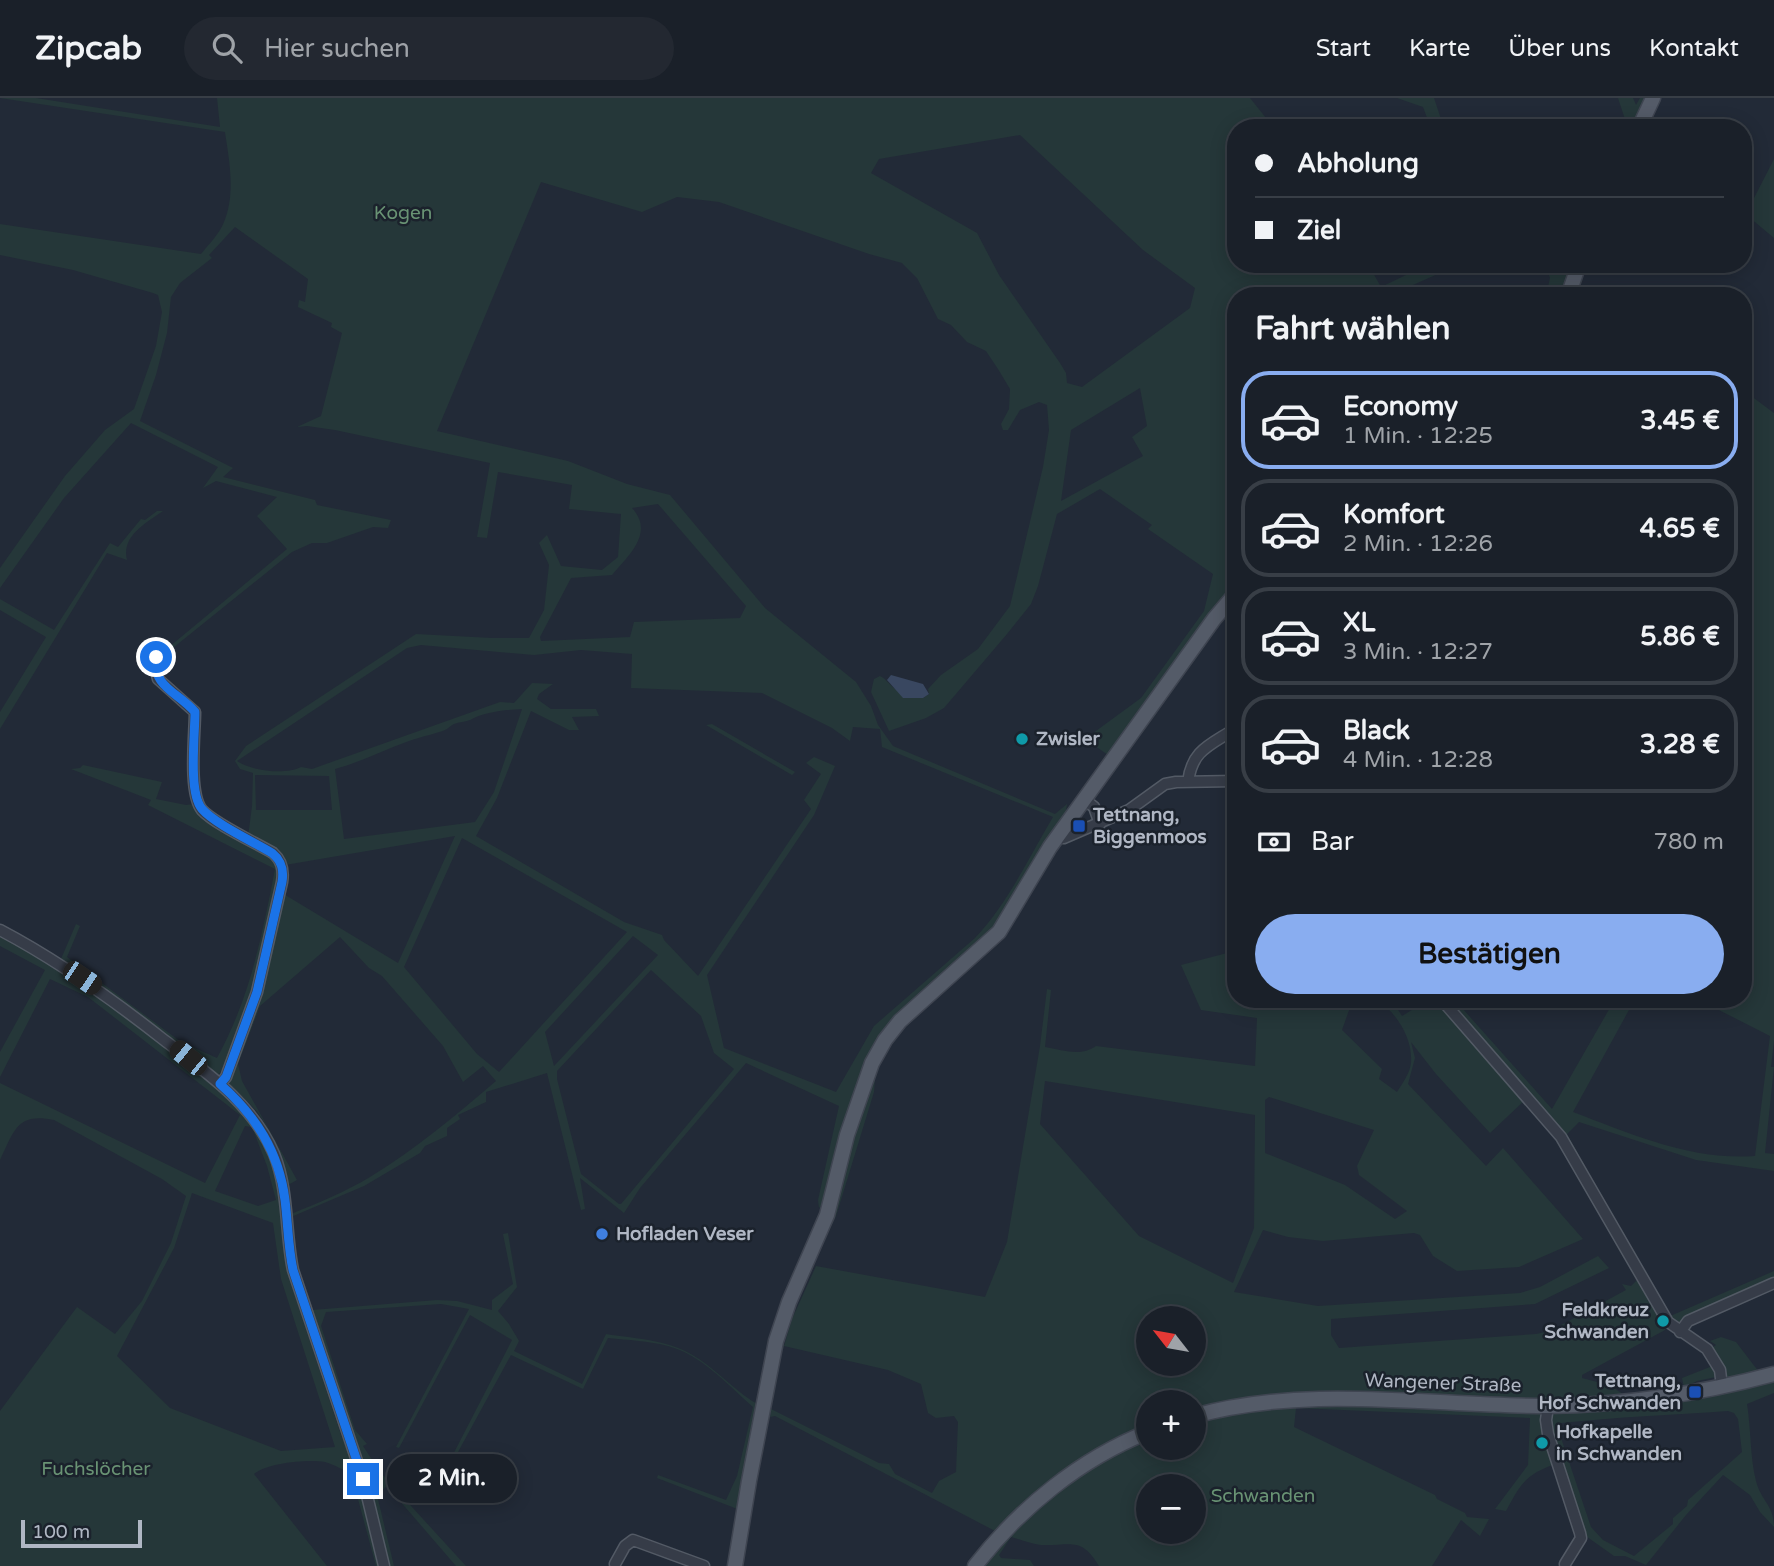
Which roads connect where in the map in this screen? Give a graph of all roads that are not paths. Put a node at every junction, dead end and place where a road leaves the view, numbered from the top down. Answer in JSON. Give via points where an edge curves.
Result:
{"nodes":[{"id":1,"x":1653,"y":98,"type":"edge"},
{"id":2,"x":1643,"y":119,"type":"edge"},
{"id":3,"x":1227,"y":604,"type":"edge"},
{"id":4,"x":156,"y":655,"type":"dead end"},
{"id":5,"x":1227,"y":734,"type":"edge"},
{"id":6,"x":1227,"y":781,"type":"edge"},
{"id":7,"x":1188,"y":782,"type":"junction"},
{"id":8,"x":1085,"y":800,"type":"junction"},
{"id":9,"x":1100,"y":824,"type":"junction"},
{"id":10,"x":1058,"y":837,"type":"junction"},
{"id":11,"x":0,"y":930,"type":"edge"},
{"id":12,"x":1449,"y":1008,"type":"edge"},
{"id":13,"x":220,"y":1084,"type":"junction"},
{"id":14,"x":1774,"y":1283,"type":"edge"},
{"id":15,"x":1680,"y":1332,"type":"junction"},
{"id":16,"x":1774,"y":1374,"type":"edge"},
{"id":17,"x":1722,"y":1387,"type":"junction"},
{"id":18,"x":1548,"y":1406,"type":"junction"},
{"id":19,"x":1206,"y":1413,"type":"edge"},
{"id":20,"x":1136,"y":1438,"type":"edge"},
{"id":21,"x":615,"y":1564,"type":"dead end"},
{"id":22,"x":1565,"y":1564,"type":"dead end"},
{"id":23,"x":384,"y":1566,"type":"edge"},
{"id":24,"x":704,"y":1566,"type":"edge"},
{"id":25,"x":735,"y":1566,"type":"edge"},
{"id":26,"x":975,"y":1566,"type":"edge"}],
"edges":[{"from":1,"to":2,"type":"main road"},
{"from":3,"to":8,"type":"main road"},
{"from":4,"to":13,"type":"street","via":[[158,679],[195,712],[195,778],[201,808],[272,853],[283,869],[257,992]]},
{"from":5,"to":7,"type":"street","via":[[1196,755]]},
{"from":6,"to":7,"type":"street"},
{"from":7,"to":9,"type":"street","via":[[1165,785]]},
{"from":8,"to":9,"type":"street","via":[[1094,807]]},
{"from":8,"to":10,"type":"main road"},
{"from":9,"to":10,"type":"street"},
{"from":10,"to":25,"type":"main road","via":[[999,932],[900,1021],[872,1063],[846,1135],[827,1215],[776,1341]]},
{"from":11,"to":13,"type":"street","via":[[105,993]]},
{"from":12,"to":15,"type":"street","via":[[1561,1137],[1668,1322]]},
{"from":13,"to":23,"type":"street","via":[[251,1114],[279,1168],[293,1270],[363,1479]]},
{"from":14,"to":15,"type":"street","via":[[1688,1321]]},
{"from":15,"to":17,"type":"street","via":[[1713,1356]]},
{"from":16,"to":17,"type":"main road","name":"Wangener Straße"},
{"from":17,"to":18,"type":"main road","name":"Wangener Straße","via":[[1641,1401]]},
{"from":18,"to":19,"type":"main road","name":"Wangener Straße","via":[[1306,1398]]},
{"from":18,"to":22,"type":"street","via":[[1548,1434],[1581,1538]]},
{"from":20,"to":26,"type":"main road","via":[[1055,1485],[1009,1526]]},
{"from":21,"to":24,"type":"street","via":[[633,1540]]}]}
